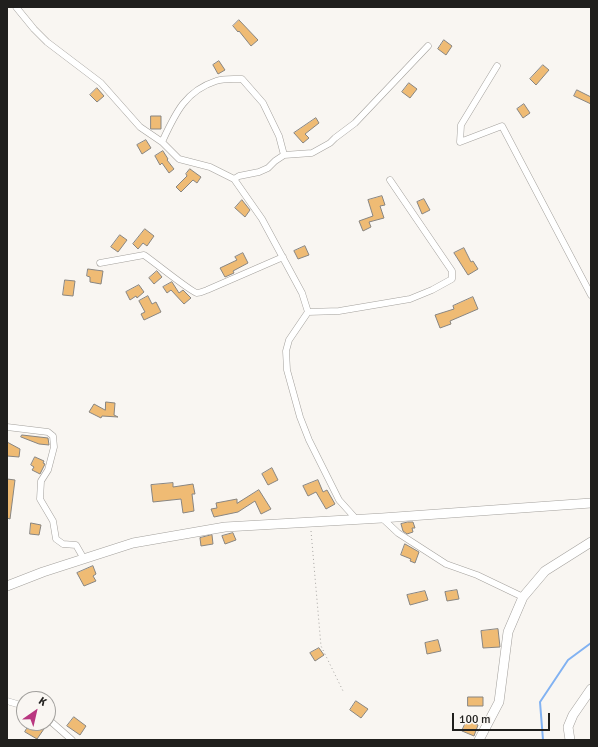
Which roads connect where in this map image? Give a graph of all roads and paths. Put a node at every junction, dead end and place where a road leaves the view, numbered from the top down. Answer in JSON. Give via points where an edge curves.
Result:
{"nodes":[{"id":1,"x":16,"y":7,"type":"edge"},
{"id":2,"x":428,"y":46,"type":"dead end"},
{"id":3,"x":497,"y":66,"type":"dead end"},
{"id":4,"x":162,"y":142,"type":"junction"},
{"id":5,"x":284,"y":156,"type":"junction"},
{"id":6,"x":234,"y":179,"type":"junction"},
{"id":7,"x":390,"y":180,"type":"dead end"},
{"id":8,"x":283,"y":257,"type":"junction"},
{"id":9,"x":100,"y":263,"type":"dead end"},
{"id":10,"x":591,"y":295,"type":"edge"},
{"id":11,"x":308,"y":312,"type":"junction"},
{"id":12,"x":7,"y":427,"type":"edge"},
{"id":13,"x":591,"y":503,"type":"edge"},
{"id":14,"x":382,"y":518,"type":"junction"},
{"id":15,"x":357,"y":520,"type":"junction"},
{"id":16,"x":310,"y":522,"type":"junction"},
{"id":17,"x":591,"y":542,"type":"edge"},
{"id":18,"x":84,"y":559,"type":"junction"},
{"id":19,"x":7,"y":586,"type":"edge"},
{"id":20,"x":523,"y":597,"type":"junction"},
{"id":21,"x":591,"y":689,"type":"edge"},
{"id":22,"x":344,"y":693,"type":"dead end"},
{"id":23,"x":56,"y":726,"type":"edge"},
{"id":24,"x":72,"y":740,"type":"edge"},
{"id":25,"x":479,"y":740,"type":"edge"},
{"id":26,"x":570,"y":740,"type":"edge"}],
"edges":[{"from":1,"to":4,"type":"street","via":[[47,42],[101,83],[140,127]]},
{"from":2,"to":5,"type":"street","via":[[355,123],[330,143],[312,153]]},
{"from":3,"to":10,"type":"street","via":[[461,125],[460,142],[502,126]]},
{"from":4,"to":5,"type":"street","via":[[174,115],[187,98],[218,80],[242,79],[262,104],[279,136]]},
{"from":4,"to":6,"type":"street","via":[[179,159],[210,167]]},
{"from":5,"to":6,"type":"street","via":[[268,168]]},
{"from":6,"to":8,"type":"street","via":[[262,219]]},
{"from":7,"to":11,"type":"street","via":[[452,271],[452,279],[410,299],[339,311]]},
{"from":8,"to":9,"type":"street","via":[[197,293],[144,255]]},
{"from":8,"to":11,"type":"street","via":[[302,293]]},
{"from":11,"to":15,"type":"street","via":[[286,351],[287,370],[309,440],[339,500]]},
{"from":12,"to":18,"type":"street","via":[[48,432],[53,436],[54,447],[48,470],[41,481],[40,499],[53,521],[56,539],[63,544],[76,545]]},
{"from":13,"to":14,"type":"street"},
{"from":14,"to":15,"type":"street"},
{"from":14,"to":20,"type":"street","via":[[398,533],[446,564],[477,575]]},
{"from":15,"to":16,"type":"street"},
{"from":16,"to":18,"type":"street","via":[[226,527],[133,543]]},
{"from":16,"to":22,"type":"path","via":[[321,646]]},
{"from":17,"to":20,"type":"street","via":[[545,571]]},
{"from":18,"to":19,"type":"street"},
{"from":20,"to":25,"type":"street","via":[[508,632],[499,702]]},
{"from":21,"to":26,"type":"street","via":[[568,727]]},
{"from":23,"to":24,"type":"street"}]}
